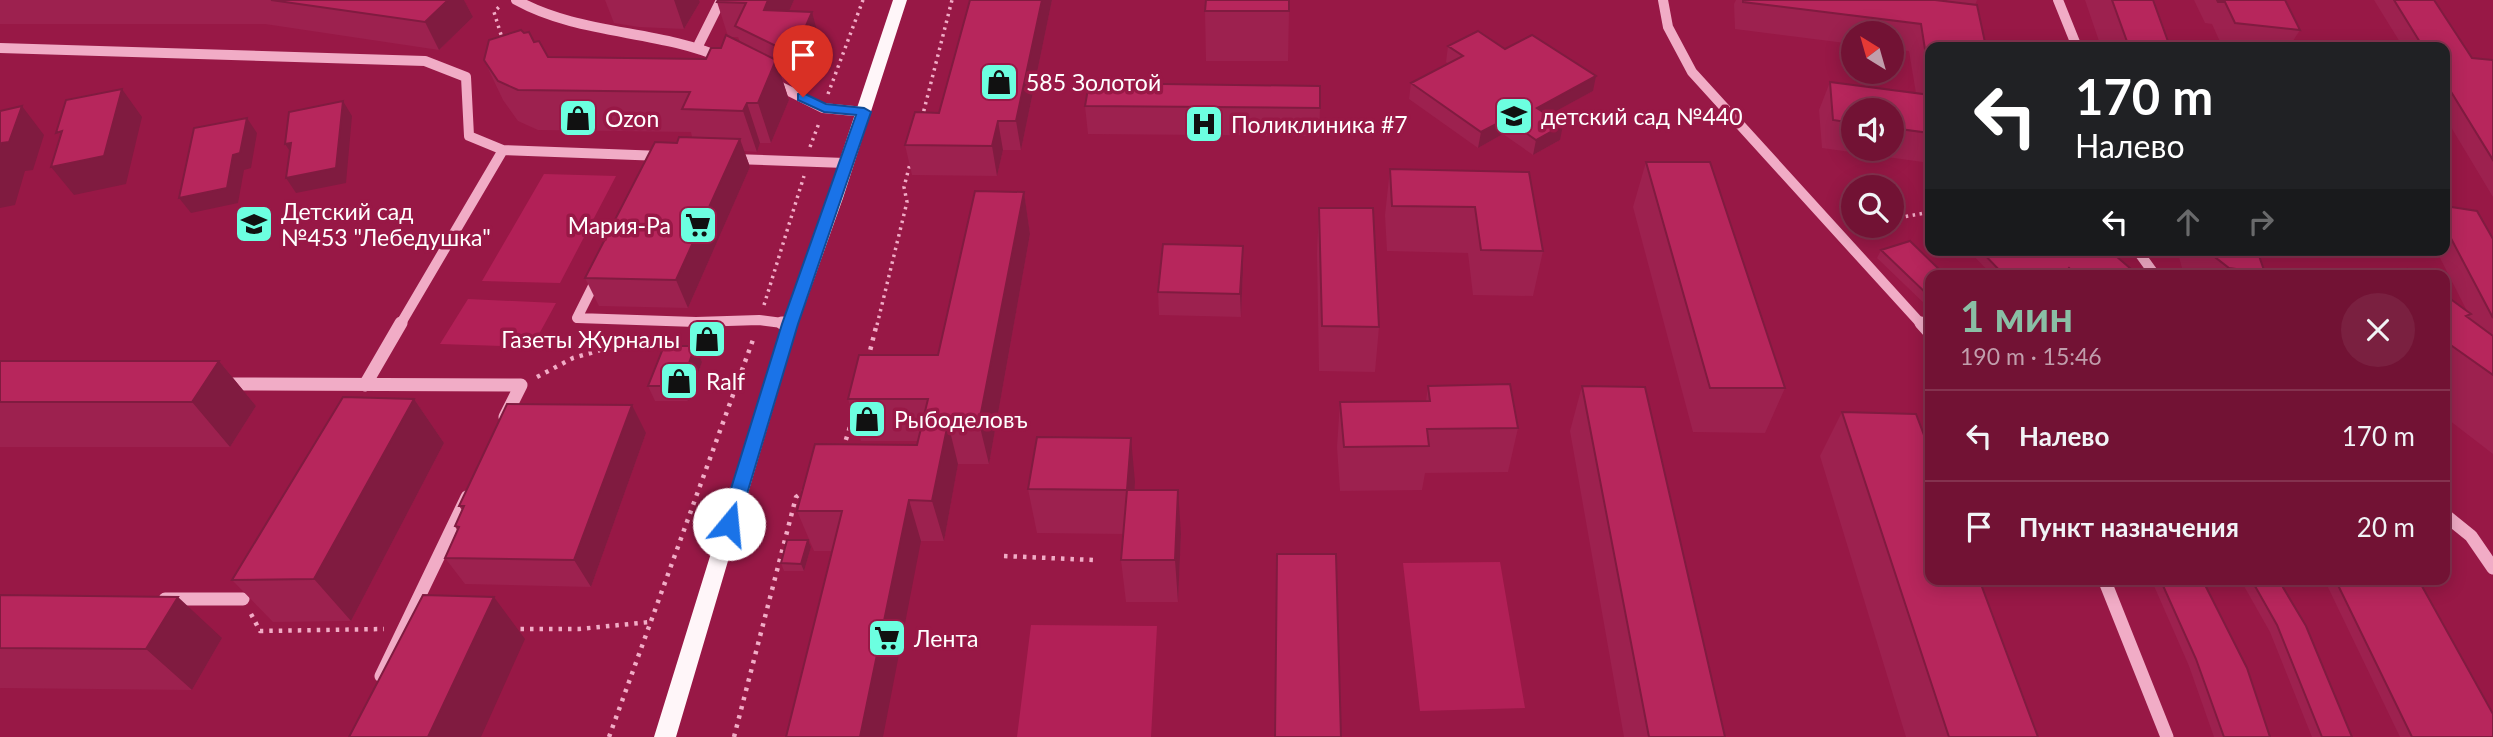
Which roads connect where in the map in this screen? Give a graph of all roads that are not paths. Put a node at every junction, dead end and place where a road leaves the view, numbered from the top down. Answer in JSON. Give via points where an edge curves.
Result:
{"nodes":[{"id":1,"x":516,"y":0,"type":"edge"},
{"id":2,"x":721,"y":0,"type":"edge"},
{"id":3,"x":900,"y":0,"type":"edge"},
{"id":4,"x":1663,"y":0,"type":"edge"},
{"id":5,"x":2058,"y":0,"type":"edge"},
{"id":6,"x":2075,"y":42,"type":"edge"},
{"id":7,"x":698,"y":46,"type":"junction"},
{"id":8,"x":0,"y":48,"type":"edge"},
{"id":9,"x":732,"y":63,"type":"edge"},
{"id":10,"x":766,"y":80,"type":"edge"},
{"id":11,"x":864,"y":112,"type":"junction"},
{"id":12,"x":503,"y":150,"type":"junction"},
{"id":13,"x":659,"y":156,"type":"junction"},
{"id":14,"x":673,"y":156,"type":"edge"},
{"id":15,"x":725,"y":158,"type":"edge"},
{"id":16,"x":845,"y":163,"type":"junction"},
{"id":17,"x":654,"y":167,"type":"edge"},
{"id":18,"x":601,"y":272,"type":"edge"},
{"id":19,"x":790,"y":324,"type":"junction"},
{"id":20,"x":1925,"y":328,"type":"edge"},
{"id":21,"x":216,"y":384,"type":"edge"},
{"id":22,"x":365,"y":385,"type":"junction"},
{"id":23,"x":497,"y":434,"type":"edge"},
{"id":24,"x":474,"y":483,"type":"edge"},
{"id":25,"x":2450,"y":519,"type":"edge"},
{"id":26,"x":2493,"y":568,"type":"edge"},
{"id":27,"x":2106,"y":585,"type":"edge"},
{"id":28,"x":148,"y":598,"type":"edge"},
{"id":29,"x":243,"y":598,"type":"edge"},
{"id":30,"x":375,"y":689,"type":"edge"},
{"id":31,"x":665,"y":737,"type":"edge"},
{"id":32,"x":2167,"y":737,"type":"edge"}],
"edges":[{"from":1,"to":7,"type":"street","via":[[588,26]]},
{"from":2,"to":7,"type":"street"},
{"from":3,"to":11,"type":"main road"},
{"from":4,"to":20,"type":"street","via":[[1668,27],[1692,72]]},
{"from":5,"to":6,"type":"street"},
{"from":7,"to":9,"type":"street"},
{"from":8,"to":12,"type":"street","via":[[425,61],[466,77],[469,136]]},
{"from":10,"to":11,"type":"street","via":[[824,108]]},
{"from":11,"to":16,"type":"main road"},
{"from":12,"to":13,"type":"street"},
{"from":12,"to":22,"type":"street"},
{"from":13,"to":14,"type":"street"},
{"from":13,"to":17,"type":"street"},
{"from":15,"to":16,"type":"street"},
{"from":16,"to":19,"type":"main road"},
{"from":18,"to":19,"type":"street","via":[[577,318]]},
{"from":19,"to":31,"type":"main road"},
{"from":21,"to":22,"type":"street"},
{"from":22,"to":23,"type":"street","via":[[521,385]]},
{"from":24,"to":30,"type":"street"},
{"from":25,"to":26,"type":"street","via":[[2472,536]]},
{"from":27,"to":32,"type":"street"},
{"from":28,"to":29,"type":"street"}]}
